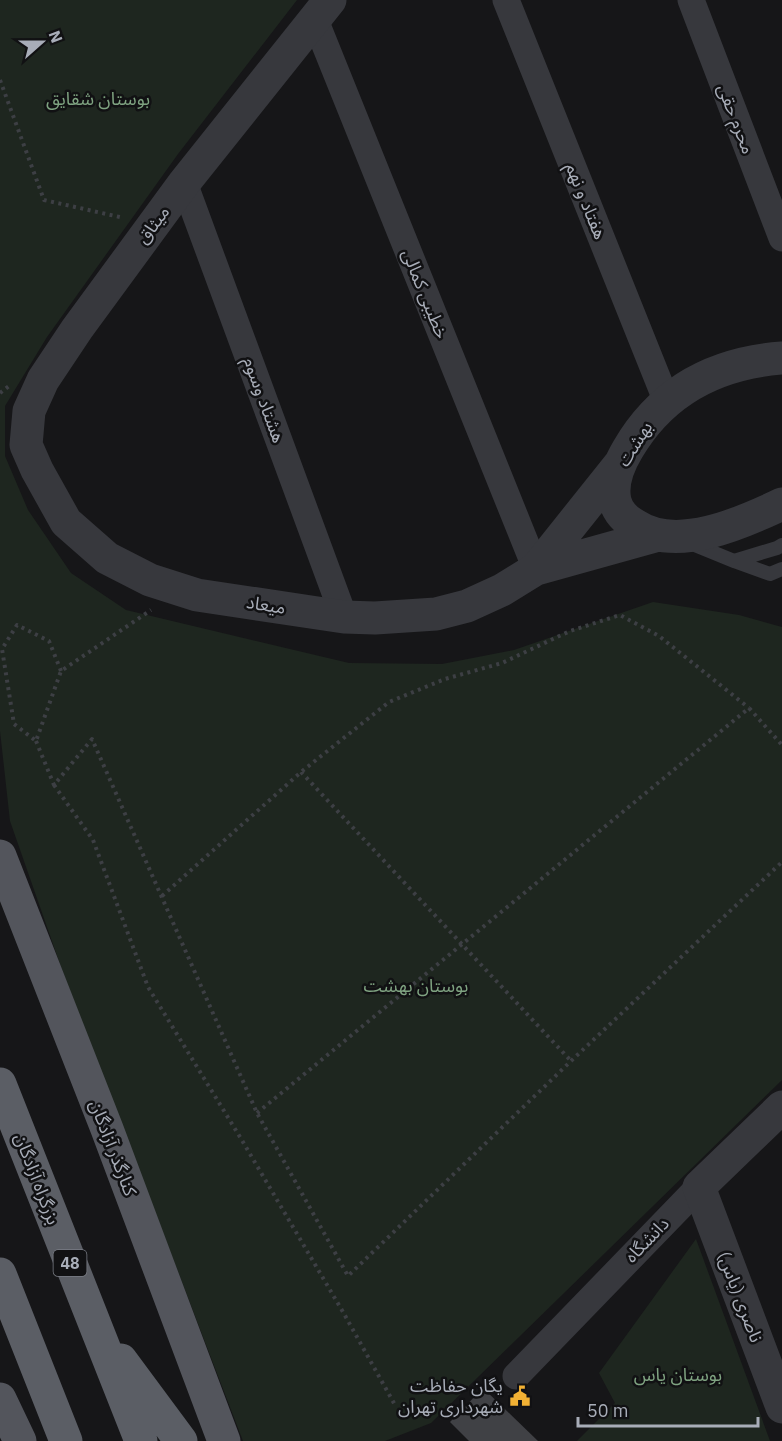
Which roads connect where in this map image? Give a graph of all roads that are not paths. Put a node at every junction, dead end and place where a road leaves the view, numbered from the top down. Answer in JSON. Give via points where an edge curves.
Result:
{"nodes":[{"id":1,"x":506,"y":0,"type":"edge"},
{"id":2,"x":691,"y":0,"type":"edge"},
{"id":3,"x":322,"y":10,"type":"edge"},
{"id":4,"x":184,"y":183,"type":"junction"},
{"id":5,"x":782,"y":238,"type":"edge"},
{"id":6,"x":782,"y":358,"type":"edge"},
{"id":7,"x":667,"y":402,"type":"junction"},
{"id":8,"x":620,"y":464,"type":"junction"},
{"id":9,"x":37,"y":470,"type":"joint"},
{"id":10,"x":782,"y":504,"type":"edge"},
{"id":11,"x":666,"y":536,"type":"junction"},
{"id":12,"x":782,"y":545,"type":"edge"},
{"id":13,"x":734,"y":561,"type":"junction"},
{"id":14,"x":536,"y":568,"type":"junction"},
{"id":15,"x":778,"y":574,"type":"edge"},
{"id":16,"x":344,"y":617,"type":"junction"},
{"id":17,"x":0,"y":856,"type":"edge"},
{"id":18,"x":0,"y":1084,"type":"edge"},
{"id":19,"x":782,"y":1107,"type":"edge"},
{"id":20,"x":699,"y":1188,"type":"junction"},
{"id":21,"x":0,"y":1274,"type":"edge"},
{"id":22,"x":93,"y":1323,"type":"junction"},
{"id":23,"x":516,"y":1376,"type":"dead end"},
{"id":24,"x":0,"y":1399,"type":"edge"},
{"id":25,"x":782,"y":1407,"type":"edge"},
{"id":26,"x":0,"y":1432,"type":"edge"},
{"id":27,"x":6,"y":1441,"type":"edge"},
{"id":28,"x":20,"y":1441,"type":"edge"},
{"id":29,"x":66,"y":1441,"type":"edge"},
{"id":30,"x":141,"y":1441,"type":"edge"},
{"id":31,"x":181,"y":1441,"type":"edge"},
{"id":32,"x":224,"y":1441,"type":"edge"}],
"edges":[{"from":1,"to":7,"type":"street","name":"هفتاد و نهم"},
{"from":2,"to":5,"type":"street","name":"محرم حقی"},
{"from":3,"to":4,"type":"street","name":"میثاق"},
{"from":3,"to":14,"type":"street","name":"خطیبی کمالی"},
{"from":4,"to":9,"type":"street","name":"میثاق","via":[[43,380],[29,411],[26,445]]},
{"from":4,"to":16,"type":"street","name":"هشتاد وسوم"},
{"from":6,"to":7,"type":"street","name":"بهشت","via":[[733,366],[703,377]]},
{"from":7,"to":8,"type":"street","name":"بهشت","via":[[640,431]]},
{"from":8,"to":11,"type":"street","name":"بهشت","via":[[615,502],[624,518],[644,532]]},
{"from":8,"to":14,"type":"street"},
{"from":9,"to":16,"type":"street","name":"میعاد","via":[[66,522],[106,558],[150,580],[197,595]]},
{"from":10,"to":11,"type":"street","via":[[723,528]]},
{"from":11,"to":13,"type":"lane"},
{"from":11,"to":14,"type":"street"},
{"from":12,"to":13,"type":"lane"},
{"from":13,"to":15,"type":"lane"},
{"from":14,"to":16,"type":"street","name":"میعاد","via":[[502,590],[467,606],[436,614]]},
{"from":17,"to":32,"type":"main road","name":"کنارگذر آزادگان"},
{"from":18,"to":22,"type":"highway","name":"بزرگراه آزادگان","number":"48"},
{"from":19,"to":20,"type":"street","name":"دانشگاه"},
{"from":20,"to":23,"type":"street","name":"دانشگاه"},
{"from":20,"to":25,"type":"street","name":"ناصری (یاس)"},
{"from":21,"to":29,"type":"highway"},
{"from":22,"to":30,"type":"highway","name":"بزرگراه آزادگان","number":"48"},
{"from":22,"to":31,"type":"highway"},
{"from":24,"to":28,"type":"main road"},
{"from":26,"to":27,"type":"lane"}]}
